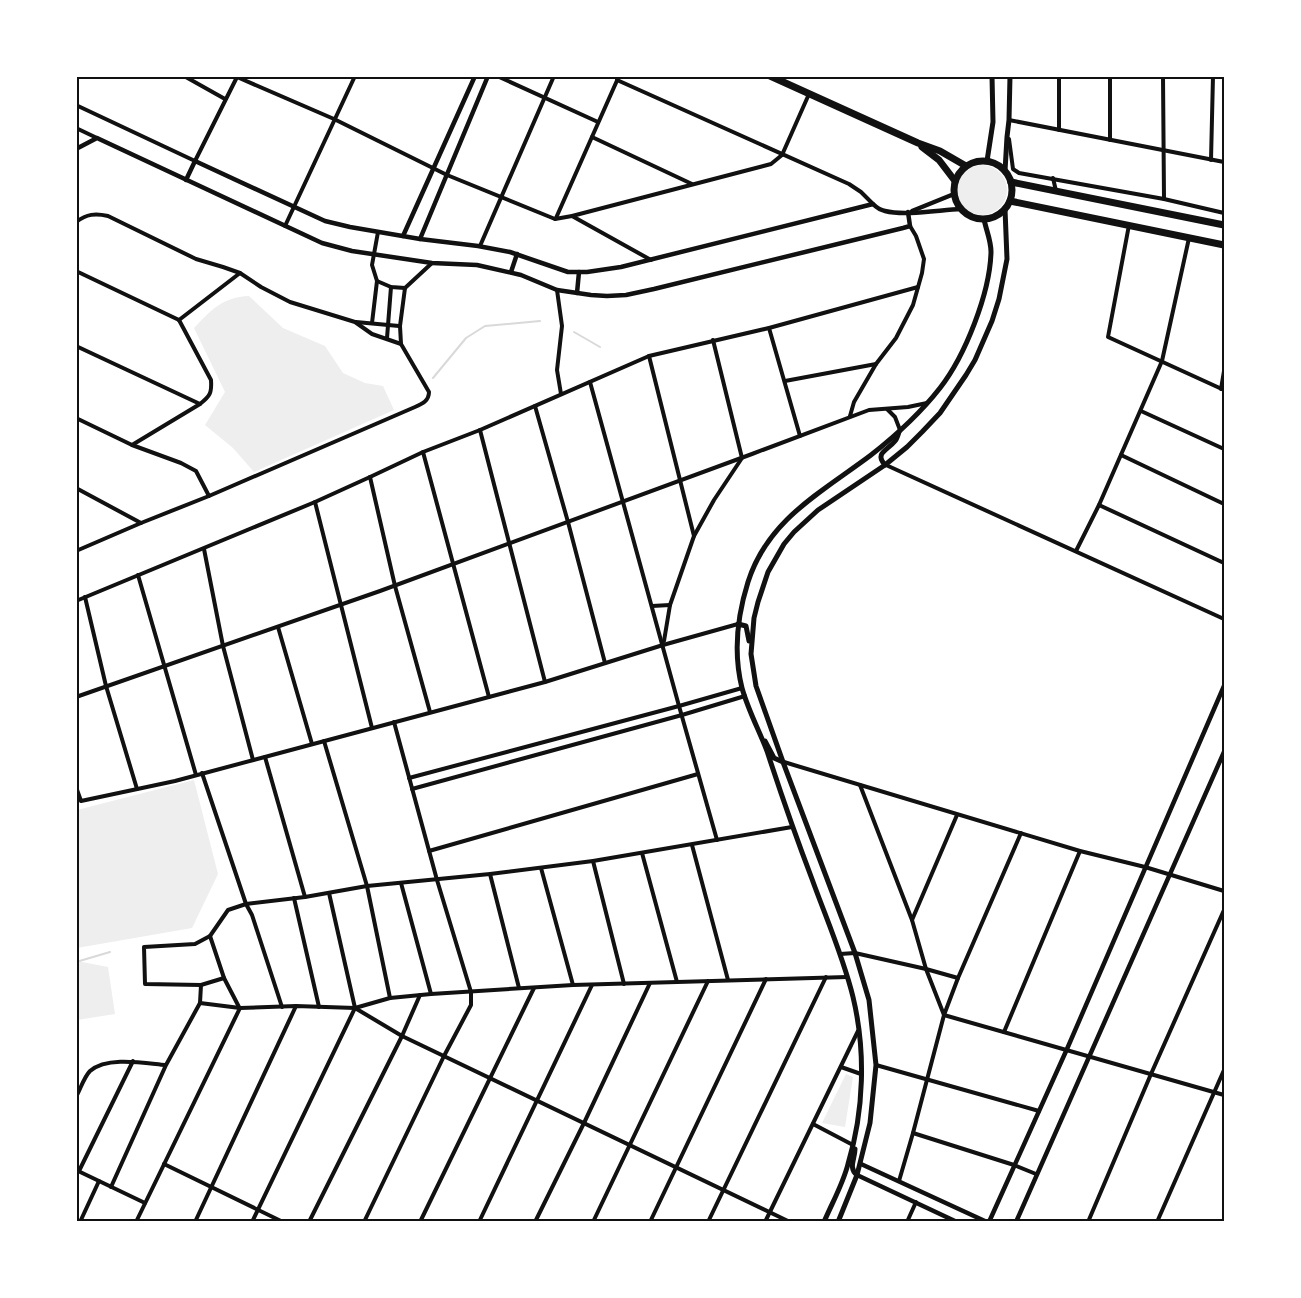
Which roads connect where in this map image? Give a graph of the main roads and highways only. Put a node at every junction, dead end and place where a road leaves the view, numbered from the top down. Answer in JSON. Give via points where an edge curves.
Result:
{"nodes":[{"id":1,"x":770,"y":76,"type":"edge"},
{"id":2,"x":992,"y":76,"type":"edge"},
{"id":3,"x":1010,"y":76,"type":"edge"},
{"id":4,"x":918,"y":144,"type":"junction"},
{"id":5,"x":987,"y":161,"type":"junction"},
{"id":6,"x":966,"y":166,"type":"junction"},
{"id":7,"x":1005,"y":171,"type":"junction"},
{"id":8,"x":955,"y":181,"type":"junction"},
{"id":9,"x":1011,"y":182,"type":"junction"},
{"id":10,"x":1010,"y":201,"type":"junction"},
{"id":11,"x":1005,"y":209,"type":"junction"},
{"id":12,"x":984,"y":219,"type":"junction"},
{"id":13,"x":1224,"y":225,"type":"edge"},
{"id":14,"x":1224,"y":244,"type":"edge"},
{"id":15,"x":900,"y":430,"type":"junction"},
{"id":16,"x":885,"y":465,"type":"junction"},
{"id":17,"x":738,"y":624,"type":"junction"},
{"id":18,"x":751,"y":654,"type":"junction"},
{"id":19,"x":762,"y":738,"type":"junction"},
{"id":20,"x":783,"y":762,"type":"junction"},
{"id":21,"x":858,"y":1120,"type":"junction"},
{"id":22,"x":870,"y":1123,"type":"junction"},
{"id":23,"x":853,"y":1145,"type":"junction"},
{"id":24,"x":857,"y":1175,"type":"junction"},
{"id":25,"x":824,"y":1221,"type":"edge"},
{"id":26,"x":838,"y":1221,"type":"edge"}],
"edges":[{"from":1,"to":4,"type":"highway"},
{"from":2,"to":5,"type":"main road","via":[[993,122]]},
{"from":3,"to":7,"type":"main road"},
{"from":4,"to":6,"type":"highway"},
{"from":4,"to":8,"type":"highway","via":[[939,160]]},
{"from":5,"to":6,"type":"highway"},
{"from":5,"to":7,"type":"highway"},
{"from":6,"to":8,"type":"highway"},
{"from":7,"to":9,"type":"highway"},
{"from":8,"to":12,"type":"highway","via":[[957,204],[968,215]]},
{"from":9,"to":10,"type":"highway"},
{"from":9,"to":13,"type":"highway"},
{"from":10,"to":11,"type":"highway"},
{"from":10,"to":14,"type":"highway"},
{"from":11,"to":12,"type":"highway"},
{"from":11,"to":16,"type":"main road","via":[[1006,260],[1001,291],[975,360],[940,413]]},
{"from":12,"to":15,"type":"main road","via":[[990,265],[975,320],[941,387]]},
{"from":15,"to":16,"type":"main road","via":[[882,454]]},
{"from":15,"to":17,"type":"main road","via":[[808,500],[784,524],[763,551],[748,581]]},
{"from":16,"to":18,"type":"main road","via":[[818,510],[784,544],[768,572],[758,602]]},
{"from":17,"to":18,"type":"main road","via":[[748,629]]},
{"from":17,"to":19,"type":"main road","via":[[742,688]]},
{"from":18,"to":20,"type":"main road","via":[[756,686]]},
{"from":19,"to":20,"type":"main road","via":[[774,758]]},
{"from":19,"to":21,"type":"main road","via":[[853,996],[861,1074]]},
{"from":20,"to":22,"type":"main road","via":[[869,1000],[876,1065]]},
{"from":21,"to":22,"type":"main road"},
{"from":21,"to":23,"type":"main road"},
{"from":22,"to":24,"type":"main road"},
{"from":23,"to":24,"type":"main road","via":[[852,1167]]},
{"from":23,"to":25,"type":"main road","via":[[848,1168]]},
{"from":24,"to":26,"type":"main road"}]}
